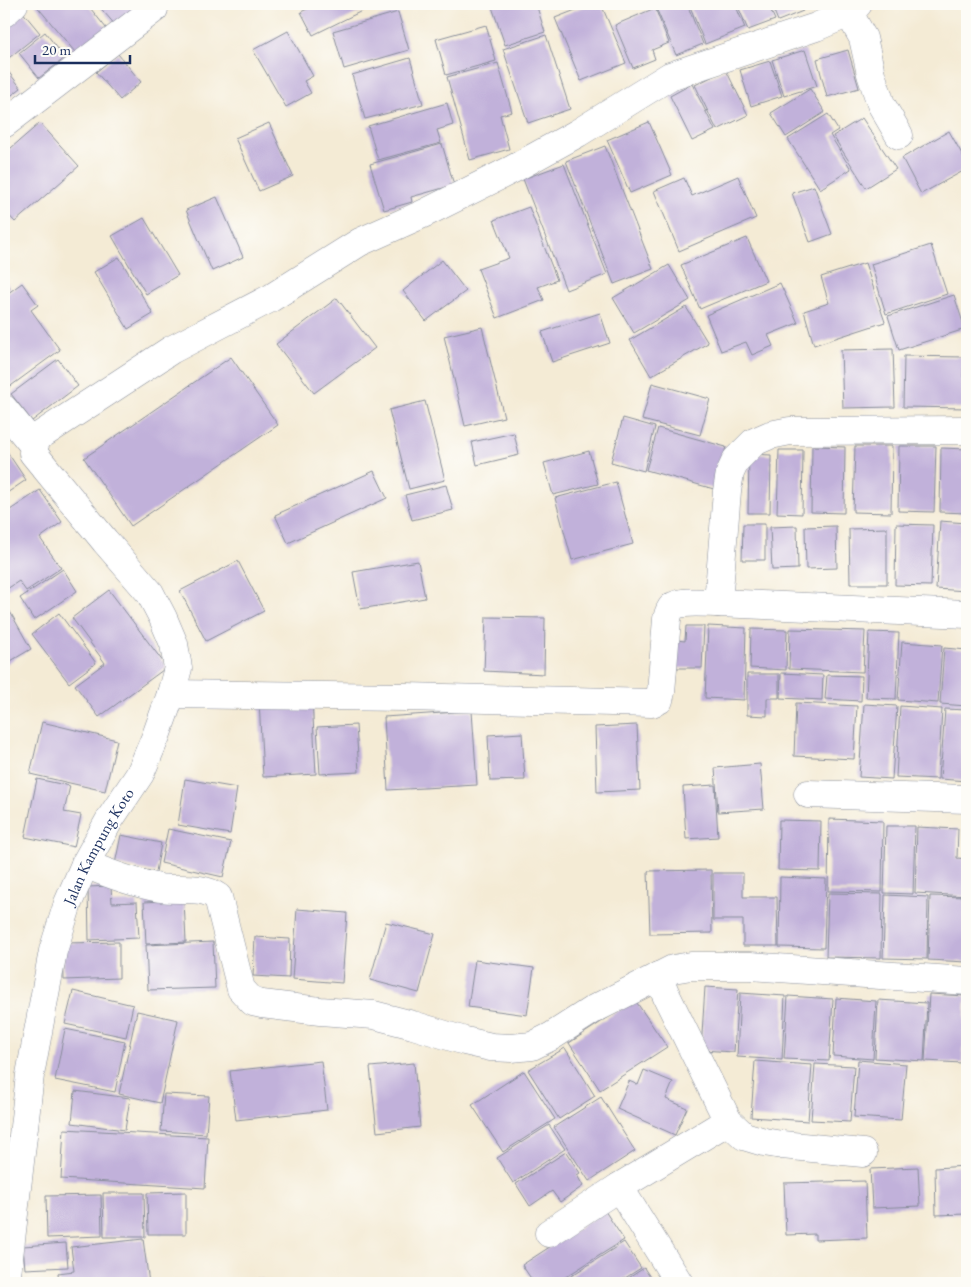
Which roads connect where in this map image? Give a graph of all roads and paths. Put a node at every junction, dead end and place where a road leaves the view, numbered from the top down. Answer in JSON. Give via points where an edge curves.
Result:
{"nodes":[{"id":1,"x":14,"y":4,"type":"edge"},
{"id":2,"x":854,"y":8,"type":"edge"},
{"id":3,"x":154,"y":9,"type":"dead end"},
{"id":4,"x":4,"y":13,"type":"edge"},
{"id":5,"x":4,"y":124,"type":"edge"},
{"id":6,"x":899,"y":135,"type":"dead end"},
{"id":7,"x":4,"y":409,"type":"edge"},
{"id":8,"x":967,"y":430,"type":"edge"},
{"id":9,"x":37,"y":453,"type":"junction"},
{"id":10,"x":718,"y":603,"type":"junction"},
{"id":11,"x":967,"y":614,"type":"edge"},
{"id":12,"x":171,"y":694,"type":"junction"},
{"id":13,"x":808,"y":794,"type":"dead end"},
{"id":14,"x":967,"y":800,"type":"edge"},
{"id":15,"x":85,"y":864,"type":"junction"},
{"id":16,"x":658,"y":976,"type":"junction"},
{"id":17,"x":967,"y":981,"type":"edge"},
{"id":18,"x":728,"y":1121,"type":"junction"},
{"id":19,"x":863,"y":1153,"type":"dead end"},
{"id":20,"x":619,"y":1187,"type":"junction"},
{"id":21,"x":549,"y":1233,"type":"dead end"},
{"id":22,"x":6,"y":1283,"type":"edge"},
{"id":23,"x":679,"y":1283,"type":"edge"}],
"edges":[{"from":1,"to":4,"type":"street"},
{"from":2,"to":6,"type":"street","via":[[881,104]]},
{"from":2,"to":9,"type":"street","via":[[816,27],[670,76],[521,164],[360,242],[271,298],[171,350],[38,437]]},
{"from":3,"to":5,"type":"street"},
{"from":7,"to":9,"type":"street","name":"Jalan Kampung Koto"},
{"from":8,"to":10,"type":"street","via":[[790,431],[754,442],[736,460],[730,473]]},
{"from":9,"to":12,"type":"street","name":"Jalan Kampung Koto","via":[[150,593],[174,644],[178,668]]},
{"from":10,"to":11,"type":"street"},
{"from":10,"to":12,"type":"street","via":[[683,603],[669,611],[661,692],[659,700],[652,703]]},
{"from":12,"to":15,"type":"street","name":"Jalan Kampung Koto","via":[[140,774]]},
{"from":13,"to":14,"type":"street"},
{"from":15,"to":16,"type":"street","via":[[161,888],[206,891],[218,897],[241,989],[253,1002],[262,1004],[374,1015],[482,1045],[518,1047],[532,1046],[552,1036],[594,1009]]},
{"from":15,"to":22,"type":"street","name":"Jalan Kampung Koto","via":[[53,951],[30,1075]]},
{"from":16,"to":17,"type":"street","via":[[672,969],[691,966],[750,966]]},
{"from":16,"to":18,"type":"street"},
{"from":18,"to":19,"type":"street","via":[[744,1136],[764,1142]]},
{"from":18,"to":20,"type":"street"},
{"from":20,"to":21,"type":"street"},
{"from":20,"to":23,"type":"street"}]}
